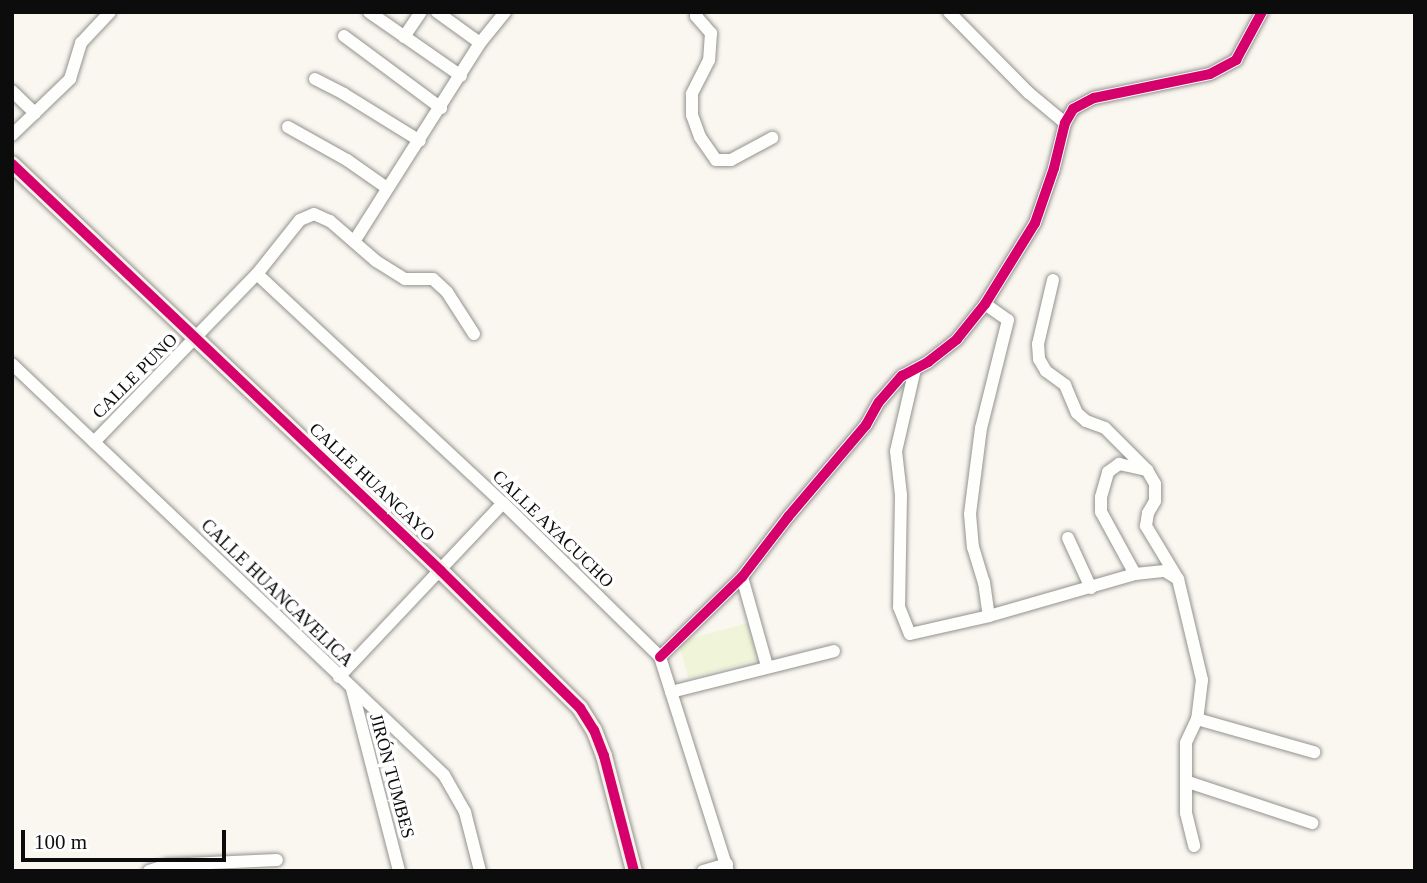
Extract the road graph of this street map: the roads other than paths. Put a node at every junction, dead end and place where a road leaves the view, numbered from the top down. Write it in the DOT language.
graph roads {
  1 [pos="110,12"];
  2 [pos="369,12"];
  3 [pos="421,12"];
  4 [pos="437,12"];
  5 [pos="697,12"];
  6 [pos="949,12"];
  7 [pos="1262,12"];
  8 [pos="504,13"];
  9 [pos="344,36"];
  10 [pos="404,37"];
  11 [pos="480,43"];
  12 [pos="461,76"];
  13 [pos="315,79"];
  14 [pos="12,91"];
  15 [pos="441,108"];
  16 [pos="35,113"];
  17 [pos="1065,123"];
  18 [pos="288,127"];
  19 [pos="12,135"];
  20 [pos="772,138"];
  21 [pos="420,141"];
  22 [pos="12,164"];
  23 [pos="387,188"];
  24 [pos="355,240"];
  25 [pos="257,274"];
  26 [pos="1053,280"];
  27 [pos="985,303"];
  28 [pos="474,334"];
  29 [pos="196,340"];
  30 [pos="12,364"];
  31 [pos="915,369"];
  32 [pos="94,442"];
  33 [pos="1147,470"];
  34 [pos="503,503"];
  35 [pos="1068,538"];
  36 [pos="441,571"];
  37 [pos="1135,574"];
  38 [pos="742,577"];
  39 [pos="1178,579"];
  40 [pos="1091,588"];
  41 [pos="989,616"];
  42 [pos="834,651"];
  43 [pos="660,657"];
  44 [pos="767,666"];
  45 [pos="339,677"];
  46 [pos="351,689"];
  47 [pos="671,692"];
  48 [pos="1197,719"];
  49 [pos="1314,752"];
  50 [pos="1188,782"];
  51 [pos="1312,823"];
  52 [pos="1194,846"];
  53 [pos="277,860"];
  54 [pos="205,867"];
  55 [pos="728,868"];
  56 [pos="149,871"];
  57 [pos="399,871"];
  58 [pos="480,871"];
  59 [pos="634,871"];
  60 [pos="703,871"];
  1 -- 16 [label="street"];
  2 -- 10 [label="street"];
  3 -- 10 [label="street"];
  4 -- 11 [label="street"];
  5 -- 20 [label="street"];
  6 -- 17 [label="street"];
  7 -- 17 [label="street"];
  8 -- 11 [label="street"];
  9 -- 15 [label="street"];
  10 -- 12 [label="street"];
  11 -- 12 [label="street"];
  12 -- 15 [label="street"];
  13 -- 21 [label="street"];
  14 -- 16 [label="street"];
  15 -- 21 [label="street"];
  16 -- 19 [label="street"];
  17 -- 27 [label="street"];
  18 -- 23 [label="street"];
  21 -- 23 [label="street"];
  22 -- 29 [label="street, CALLE HUANCAYO"];
  23 -- 24 [label="street"];
  24 -- 25 [label="street, CALLE PUNO"];
  24 -- 28 [label="street"];
  25 -- 29 [label="street, CALLE PUNO"];
  25 -- 34 [label="street, CALLE AYACUCHO"];
  26 -- 33 [label="street"];
  27 -- 31 [label="street"];
  27 -- 41 [label="street"];
  29 -- 32 [label="street, CALLE PUNO"];
  29 -- 36 [label="street, CALLE HUANCAYO"];
  30 -- 32 [label="street, CALLE HUANCAVELICA"];
  31 -- 38 [label="street"];
  31 -- 41 [label="street"];
  32 -- 45 [label="street, CALLE HUANCAVELICA"];
  33 -- 37 [label="street"];
  33 -- 39 [label="street"];
  34 -- 36 [label="street"];
  34 -- 43 [label="street, CALLE AYACUCHO"];
  35 -- 40 [label="street"];
  36 -- 45 [label="street"];
  36 -- 59 [label="street, CALLE HUANCAYO"];
  37 -- 39 [label="street"];
  37 -- 40 [label="street"];
  38 -- 43 [label="street"];
  38 -- 44 [label="street"];
  39 -- 48 [label="street"];
  40 -- 41 [label="street"];
  42 -- 44 [label="street"];
  43 -- 47 [label="street, CALLE AYACUCHO"];
  44 -- 47 [label="street"];
  45 -- 46 [label="street, CALLE HUANCAVELICA"];
  46 -- 57 [label="street, JIRÓN TUMBES"];
  46 -- 58 [label="street, CALLE HUANCAVELICA"];
  47 -- 55 [label="street, CALLE AYACUCHO"];
  48 -- 49 [label="street"];
  48 -- 50 [label="street"];
  50 -- 51 [label="street"];
  50 -- 52 [label="street"];
  53 -- 54 [label="street"];
  54 -- 56 [label="street"];
  55 -- 60 [label="street"];
}
